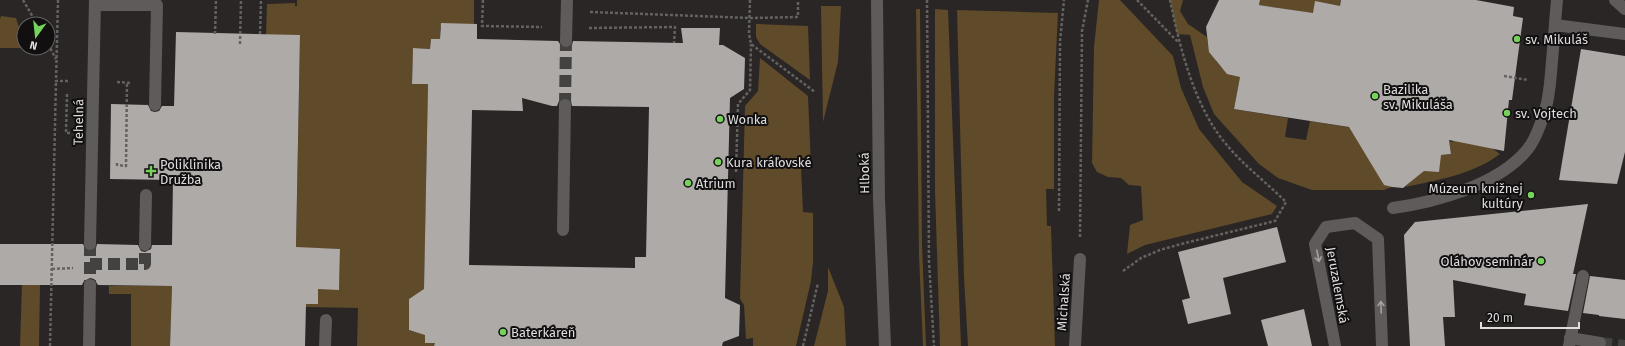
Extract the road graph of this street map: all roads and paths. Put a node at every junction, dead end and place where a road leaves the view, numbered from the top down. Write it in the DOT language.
graph roads {
  1 [pos="23,0"];
  2 [pos="216,0"];
  3 [pos="241,0"];
  4 [pos="261,0"];
  5 [pos="483,0"];
  6 [pos="750,0"];
  7 [pos="798,0"];
  8 [pos="877,0"];
  9 [pos="927,0"];
  10 [pos="1064,0"];
  11 [pos="1088,0"];
  12 [pos="1137,0"];
  13 [pos="1170,0"];
  14 [pos="1557,0"];
  15 [pos="1615,0"];
  16 [pos="95,2"];
  17 [pos="564,8"];
  18 [pos="1625,9"];
  19 [pos="32,16"];
  20 [pos="750,18"];
  21 [pos="1555,25"];
  22 [pos="588,28"];
  23 [pos="215,34"];
  24 [pos="260,34"];
  25 [pos="1625,34"];
  26 [pos="566,41"];
  27 [pos="674,43"];
  28 [pos="240,44"];
  29 [pos="751,44"];
  30 [pos="1179,44"];
  31 [pos="54,56"];
  32 [pos="56,59"];
  33 [pos="56,81"];
  34 [pos="127,83"];
  35 [pos="815,92"];
  36 [pos="155,105"];
  37 [pos="565,105"];
  38 [pos="117,158"];
  39 [pos="736,172"];
  40 [pos="146,195"];
  41 [pos="1393,208"];
  42 [pos="1058,211"];
  43 [pos="563,230"];
  44 [pos="90,244"];
  45 [pos="146,245"];
  46 [pos="1080,259"];
  47 [pos="73,268"];
  48 [pos="52,269"];
  49 [pos="1123,271"];
  50 [pos="1582,276"];
  51 [pos="818,282"];
  52 [pos="90,285"];
  53 [pos="326,320"];
  54 [pos="1569,342"];
  55 [pos="1600,343"];
  56 [pos="50,346"];
  57 [pos="89,346"];
  58 [pos="325,346"];
  59 [pos="803,346"];
  60 [pos="885,346"];
  61 [pos="934,346"];
  62 [pos="1075,346"];
  63 [pos="1335,346"];
  64 [pos="1382,346"];
  1 -- 19 [label="path"];
  2 -- 23 [label="path"];
  3 -- 28 [label="path"];
  4 -- 24 [label="path"];
  5 -- 17 [label="path"];
  6 -- 20 [label="path"];
  7 -- 20 [label="path"];
  8 -- 60 [label="street, Hlboká"];
  9 -- 61 [label="path"];
  10 -- 42 [label="path"];
  11 -- 46 [label="path"];
  12 -- 30 [label="path"];
  13 -- 30 [label="path"];
  14 -- 21 [label="street"];
  15 -- 18 [label="street"];
  16 -- 36 [label="street"];
  16 -- 44 [label="street, Tehelná"];
  17 -- 20 [label="path"];
  17 -- 26 [label="street"];
  20 -- 29 [label="path"];
  21 -- 25 [label="street"];
  21 -- 41 [label="street"];
  22 -- 27 [label="path"];
  29 -- 35 [label="path"];
  29 -- 39 [label="path"];
  30 -- 49 [label="path"];
  31 -- 32 [label="path"];
  33 -- 48 [label="path"];
  34 -- 38 [label="path"];
  37 -- 43 [label="street"];
  40 -- 45 [label="street"];
  46 -- 62 [label="street, Michalská"];
  47 -- 48 [label="path"];
  48 -- 56 [label="path"];
  50 -- 54 [label="street"];
  51 -- 59 [label="path"];
  52 -- 57 [label="street"];
  53 -- 58 [label="street"];
  54 -- 55 [label="street"];
  64 -- 63 [label="street, Jeruzalemská, one-way"];
}
